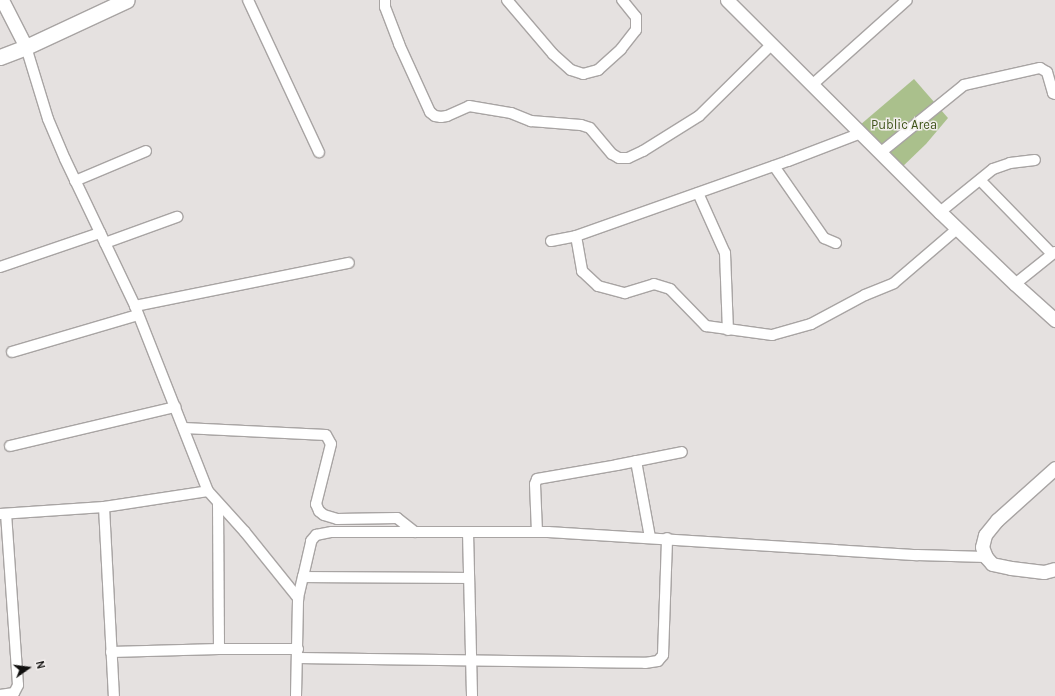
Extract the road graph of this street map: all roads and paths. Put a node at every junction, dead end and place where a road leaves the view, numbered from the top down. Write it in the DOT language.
graph roads {
  1 [pos="2,0"];
  2 [pos="127,0"];
  3 [pos="248,0"];
  4 [pos="385,0"];
  5 [pos="507,0"];
  6 [pos="622,0"];
  7 [pos="727,0"];
  8 [pos="907,0"];
  9 [pos="771,45"];
  10 [pos="26,47"];
  11 [pos="0,57"];
  12 [pos="812,85"];
  13 [pos="1055,94"];
  14 [pos="861,133"];
  15 [pos="146,151"];
  16 [pos="319,152"];
  17 [pos="880,152"];
  18 [pos="1035,160"];
  19 [pos="774,166"];
  20 [pos="980,180"];
  21 [pos="75,181"];
  22 [pos="698,193"];
  23 [pos="940,212"];
  24 [pos="177,217"];
  25 [pos="957,229"];
  26 [pos="100,233"];
  27 [pos="576,236"];
  28 [pos="550,241"];
  29 [pos="105,243"];
  30 [pos="836,243"];
  31 [pos="1054,253"];
  32 [pos="349,263"];
  33 [pos="0,267"];
  34 [pos="1015,284"];
  35 [pos="137,311"];
  36 [pos="1055,320"];
  37 [pos="728,330"];
  38 [pos="12,352"];
  39 [pos="175,407"];
  40 [pos="184,428"];
  41 [pos="10,446"];
  42 [pos="682,452"];
  43 [pos="636,461"];
  44 [pos="1055,468"];
  45 [pos="208,491"];
  46 [pos="218,503"];
  47 [pos="104,507"];
  48 [pos="3,514"];
  49 [pos="415,532"];
  50 [pos="468,532"];
  51 [pos="536,532"];
  52 [pos="650,537"];
  53 [pos="667,538"];
  54 [pos="986,557"];
  55 [pos="1055,562"];
  56 [pos="1050,570"];
  57 [pos="303,577"];
  58 [pos="469,578"];
  59 [pos="298,598"];
  60 [pos="219,648"];
  61 [pos="111,652"];
  62 [pos="298,653"];
  63 [pos="471,662"];
  64 [pos="0,695"];
  65 [pos="114,696"];
  66 [pos="296,696"];
  67 [pos="472,696"];
  1 -- 10 [label="street"];
  2 -- 10 [label="main road"];
  3 -- 16 [label="street"];
  4 -- 9 [label="street"];
  5 -- 6 [label="street"];
  7 -- 9 [label="street"];
  8 -- 12 [label="street"];
  9 -- 12 [label="street"];
  10 -- 11 [label="main road"];
  10 -- 21 [label="street"];
  12 -- 14 [label="street"];
  13 -- 17 [label="street"];
  14 -- 17 [label="street"];
  14 -- 19 [label="street"];
  15 -- 21 [label="street"];
  17 -- 23 [label="street"];
  18 -- 20 [label="street"];
  19 -- 22 [label="street"];
  19 -- 30 [label="street"];
  20 -- 23 [label="street"];
  20 -- 31 [label="street"];
  21 -- 26 [label="street"];
  22 -- 27 [label="street"];
  22 -- 37 [label="street"];
  23 -- 25 [label="street"];
  24 -- 29 [label="street"];
  25 -- 34 [label="street"];
  25 -- 37 [label="street"];
  26 -- 29 [label="street"];
  26 -- 33 [label="street"];
  27 -- 28 [label="street"];
  27 -- 37 [label="street"];
  29 -- 35 [label="street"];
  31 -- 34 [label="street"];
  32 -- 35 [label="street"];
  34 -- 36 [label="street"];
  35 -- 38 [label="street"];
  35 -- 39 [label="street"];
  39 -- 40 [label="street"];
  39 -- 41 [label="street"];
  40 -- 45 [label="street"];
  40 -- 49 [label="street"];
  42 -- 43 [label="street"];
  43 -- 51 [label="street"];
  43 -- 52 [label="street"];
  44 -- 54 [label="street"];
  45 -- 46 [label="street"];
  45 -- 47 [label="street"];
  46 -- 59 [label="street"];
  46 -- 60 [label="street"];
  47 -- 48 [label="street"];
  47 -- 61 [label="street"];
  48 -- 64 [label="street"];
  49 -- 50 [label="street"];
  49 -- 57 [label="street"];
  50 -- 51 [label="street"];
  50 -- 58 [label="street"];
  51 -- 52 [label="street"];
  52 -- 53 [label="street"];
  53 -- 54 [label="street"];
  53 -- 63 [label="street"];
  54 -- 56 [label="street"];
  55 -- 56 [label="street"];
  57 -- 58 [label="street"];
  57 -- 59 [label="street"];
  58 -- 63 [label="street"];
  59 -- 62 [label="street"];
  60 -- 61 [label="street"];
  60 -- 62 [label="street"];
  61 -- 65 [label="street"];
  62 -- 63 [label="street"];
  62 -- 66 [label="street"];
  63 -- 67 [label="street"];
}
